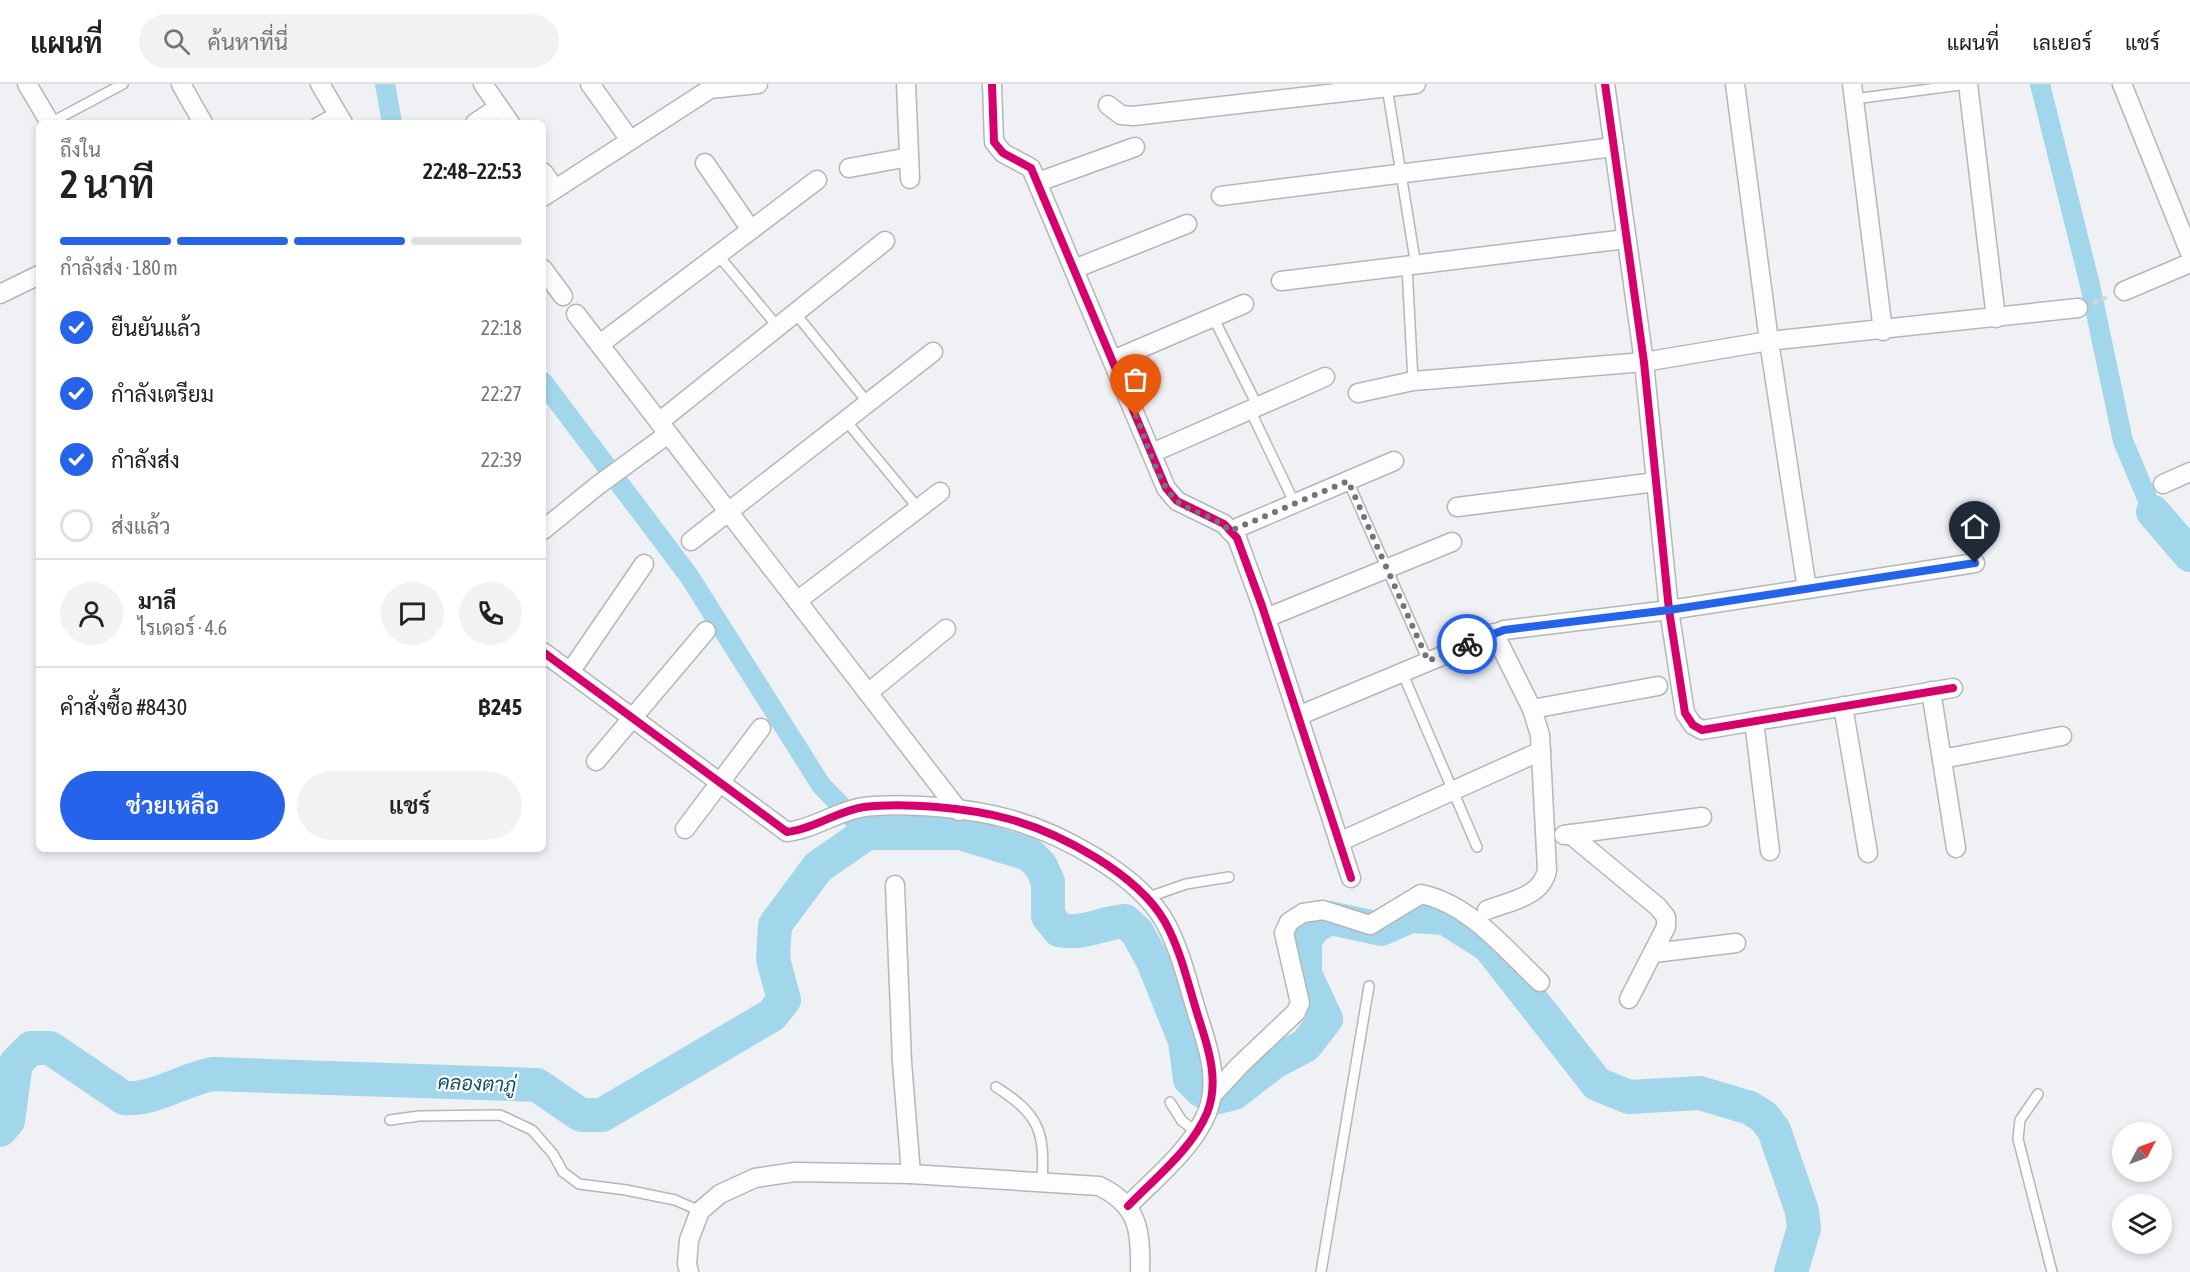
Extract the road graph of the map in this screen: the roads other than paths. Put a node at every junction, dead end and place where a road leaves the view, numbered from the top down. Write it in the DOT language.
graph roads {
  1 [pos="27,84"];
  2 [pos="123,84"];
  3 [pos="181,84"];
  4 [pos="320,84"];
  5 [pos="483,84"];
  6 [pos="590,84"];
  7 [pos="758,84"];
  8 [pos="906,84"];
  9 [pos="992,84"];
  10 [pos="1416,84"];
  11 [pos="1605,84"];
  12 [pos="1735,84"];
  13 [pos="1968,84"];
  14 [pos="2122,84"];
  15 [pos="708,87"];
  16 [pos="1380,87"];
  17 [pos="1853,91"];
  18 [pos="1108,105"];
  19 [pos="499,107"];
  20 [pos="339,118"];
  21 [pos="48,120"];
  22 [pos="56,120"];
  23 [pos="201,120"];
  24 [pos="480,120"];
  25 [pos="508,120"];
  26 [pos="630,140"];
  27 [pos="1135,147"];
  28 [pos="1614,147"];
  29 [pos="909,156"];
  30 [pos="705,164"];
  31 [pos="849,168"];
  32 [pos="1401,175"];
  33 [pos="910,179"];
  34 [pos="817,180"];
  35 [pos="1038,182"];
  36 [pos="549,193"];
  37 [pos="1221,196"];
  38 [pos="1187,224"];
  39 [pos="751,230"];
  40 [pos="1626,238"];
  41 [pos="885,241"];
  42 [pos="2190,253"];
  43 [pos="718,255"];
  44 [pos="2190,263"];
  45 [pos="1412,266"];
  46 [pos="1074,269"];
  47 [pos="546,273"];
  48 [pos="36,276"];
  49 [pos="1281,281"];
  50 [pos="2124,291"];
  51 [pos="0,294"];
  52 [pos="563,296"];
  53 [pos="1244,304"];
  54 [pos="2078,308"];
  55 [pos="576,314"];
  56 [pos="795,314"];
  57 [pos="1214,317"];
  58 [pos="1996,318"];
  59 [pos="778,327"];
  60 [pos="1883,331"];
  61 [pos="1769,341"];
  62 [pos="600,344"];
  63 [pos="933,352"];
  64 [pos="1113,360"];
  65 [pos="1644,362"];
  66 [pos="1325,377"];
  67 [pos="1413,381"];
  68 [pos="1359,393"];
  69 [pos="868,403"];
  70 [pos="1254,409"];
  71 [pos="846,421"];
  72 [pos="663,428"];
  73 [pos="1152,453"];
  74 [pos="1394,461"];
  75 [pos="2190,472"];
  76 [pos="1348,481"];
  77 [pos="1656,482"];
  78 [pos="2163,484"];
  79 [pos="940,492"];
  80 [pos="1295,504"];
  81 [pos="1457,507"];
  82 [pos="919,509"];
  83 [pos="729,513"];
  84 [pos="546,528"];
  85 [pos="1230,531"];
  86 [pos="691,541"];
  87 [pos="1452,542"];
  88 [pos="1975,563"];
  89 [pos="644,564"];
  90 [pos="1388,569"];
  91 [pos="1807,589"];
  92 [pos="797,601"];
  93 [pos="1669,610"];
  94 [pos="1266,618"];
  95 [pos="946,629"];
  96 [pos="706,630"];
  97 [pos="1494,633"];
  98 [pos="546,654"];
  99 [pos="1428,661"];
  100 [pos="570,672"];
  101 [pos="1402,672"];
  102 [pos="1658,686"];
  103 [pos="1953,688"];
  104 [pos="1930,691"];
  105 [pos="868,693"];
  106 [pos="1843,706"];
  107 [pos="1532,709"];
  108 [pos="1298,716"];
  109 [pos="633,719"];
  110 [pos="1754,721"];
  111 [pos="761,728"];
  112 [pos="2062,736"];
  113 [pos="1541,751"];
  114 [pos="1942,759"];
  115 [pos="596,761"];
  116 [pos="719,782"];
  117 [pos="1452,791"];
  118 [pos="959,811"];
  119 [pos="1702,817"];
  120 [pos="685,829"];
  121 [pos="1570,834"];
  122 [pos="1547,837"];
  123 [pos="1339,842"];
  124 [pos="1477,847"];
  125 [pos="1956,848"];
  126 [pos="1770,851"];
  127 [pos="1868,853"];
  128 [pos="1229,877"];
  129 [pos="1351,878"];
  130 [pos="895,885"];
  131 [pos="1146,898"];
  132 [pos="1487,910"];
  133 [pos="1736,943"];
  134 [pos="1654,952"];
  135 [pos="1540,982"];
  136 [pos="1369,986"];
  137 [pos="1629,999"];
  138 [pos="996,1087"];
  139 [pos="1213,1094"];
  140 [pos="2038,1094"];
  141 [pos="1170,1102"];
  142 [pos="390,1120"];
  143 [pos="1197,1132"];
  144 [pos="911,1174"];
  145 [pos="1042,1182"];
  146 [pos="1128,1206"];
  147 [pos="700,1211"];
  148 [pos="690,1272"];
  149 [pos="1140,1272"];
  150 [pos="1321,1272"];
  151 [pos="2052,1272"];
  1 -- 21 [label="street"];
  2 -- 22 [label="lane"];
  3 -- 23 [label="street"];
  4 -- 20 [label="street"];
  5 -- 19 [label="street"];
  6 -- 26 [label="street"];
  7 -- 15 [label="street"];
  8 -- 29 [label="street"];
  9 -- 35 [label="street"];
  10 -- 16 [label="street"];
  11 -- 28 [label="street"];
  12 -- 61 [label="street"];
  13 -- 17 [label="lane"];
  13 -- 58 [label="street"];
  14 -- 42 [label="street"];
  15 -- 26 [label="street"];
  16 -- 18 [label="street"];
  16 -- 32 [label="lane"];
  17 -- 60 [label="street"];
  19 -- 24 [label="street"];
  19 -- 25 [label="street"];
  26 -- 36 [label="street"];
  27 -- 35 [label="street"];
  28 -- 32 [label="street"];
  28 -- 40 [label="street"];
  29 -- 31 [label="street"];
  29 -- 33 [label="street"];
  30 -- 39 [label="street"];
  32 -- 37 [label="street"];
  32 -- 45 [label="lane"];
  34 -- 39 [label="street"];
  35 -- 46 [label="street"];
  38 -- 46 [label="street"];
  39 -- 43 [label="street"];
  40 -- 45 [label="street"];
  40 -- 65 [label="street"];
  41 -- 56 [label="street"];
  43 -- 59 [label="lane"];
  43 -- 62 [label="street"];
  44 -- 50 [label="street"];
  45 -- 49 [label="street"];
  45 -- 67 [label="lane"];
  46 -- 64 [label="street"];
  47 -- 52 [label="street"];
  48 -- 51 [label="street"];
  53 -- 57 [label="street"];
  54 -- 58 [label="street"];
  55 -- 62 [label="street"];
  56 -- 59 [label="street"];
  56 -- 69 [label="lane"];
  57 -- 64 [label="street"];
  57 -- 70 [label="lane"];
  58 -- 60 [label="street"];
  59 -- 72 [label="street"];
  60 -- 61 [label="street"];
  61 -- 65 [label="street"];
  61 -- 91 [label="street"];
  62 -- 72 [label="street"];
  63 -- 69 [label="street"];
  64 -- 73 [label="street"];
  65 -- 67 [label="street"];
  65 -- 77 [label="street"];
  66 -- 70 [label="street"];
  67 -- 68 [label="street"];
  69 -- 71 [label="street"];
  70 -- 73 [label="street"];
  70 -- 80 [label="lane"];
  71 -- 82 [label="lane"];
  71 -- 83 [label="street"];
  72 -- 83 [label="street"];
  72 -- 84 [label="street"];
  73 -- 85 [label="street"];
  74 -- 76 [label="street"];
  75 -- 78 [label="street"];
  76 -- 80 [label="street"];
  76 -- 90 [label="lane"];
  77 -- 81 [label="street"];
  77 -- 93 [label="street"];
  79 -- 82 [label="street"];
  80 -- 85 [label="street"];
  82 -- 92 [label="street"];
  83 -- 86 [label="street"];
  83 -- 92 [label="street"];
  85 -- 94 [label="street"];
  87 -- 90 [label="street"];
  88 -- 91 [label="street"];
  89 -- 100 [label="street"];
  90 -- 94 [label="street"];
  90 -- 99 [label="lane"];
  91 -- 93 [label="street"];
  92 -- 105 [label="street"];
  93 -- 97 [label="street"];
  93 -- 110 [label="street"];
  94 -- 108 [label="street"];
  95 -- 105 [label="street"];
  96 -- 109 [label="street"];
  97 -- 99 [label="street"];
  97 -- 107 [label="street"];
  98 -- 100 [label="street"];
  99 -- 101 [label="street"];
  100 -- 109 [label="street"];
  101 -- 108 [label="street"];
  101 -- 117 [label="lane"];
  102 -- 107 [label="street"];
  103 -- 104 [label="street"];
  104 -- 106 [label="street"];
  104 -- 114 [label="street"];
  105 -- 118 [label="street"];
  106 -- 110 [label="street"];
  106 -- 127 [label="street"];
  107 -- 113 [label="street"];
  108 -- 123 [label="street"];
  109 -- 115 [label="street"];
  109 -- 116 [label="street"];
  110 -- 126 [label="street"];
  111 -- 116 [label="street"];
  112 -- 114 [label="street"];
  113 -- 117 [label="street"];
  113 -- 122 [label="street"];
  114 -- 125 [label="street"];
  116 -- 118 [label="street"];
  116 -- 120 [label="street"];
  117 -- 123 [label="street"];
  117 -- 124 [label="lane"];
  118 -- 131 [label="street"];
  119 -- 121 [label="street"];
  121 -- 122 [label="street"];
  121 -- 134 [label="street"];
  122 -- 132 [label="street"];
  123 -- 129 [label="street"];
  128 -- 131 [label="lane"];
  130 -- 144 [label="street"];
  131 -- 139 [label="street"];
  133 -- 134 [label="street"];
  134 -- 137 [label="street"];
  135 -- 139 [label="street"];
  136 -- 150 [label="lane"];
  138 -- 145 [label="lane"];
  139 -- 143 [label="street"];
  140 -- 151 [label="lane"];
  141 -- 143 [label="lane"];
  142 -- 147 [label="lane"];
  143 -- 146 [label="street"];
  144 -- 145 [label="street"];
  144 -- 147 [label="street"];
  145 -- 146 [label="street"];
  146 -- 149 [label="street"];
  147 -- 148 [label="street"];
}
